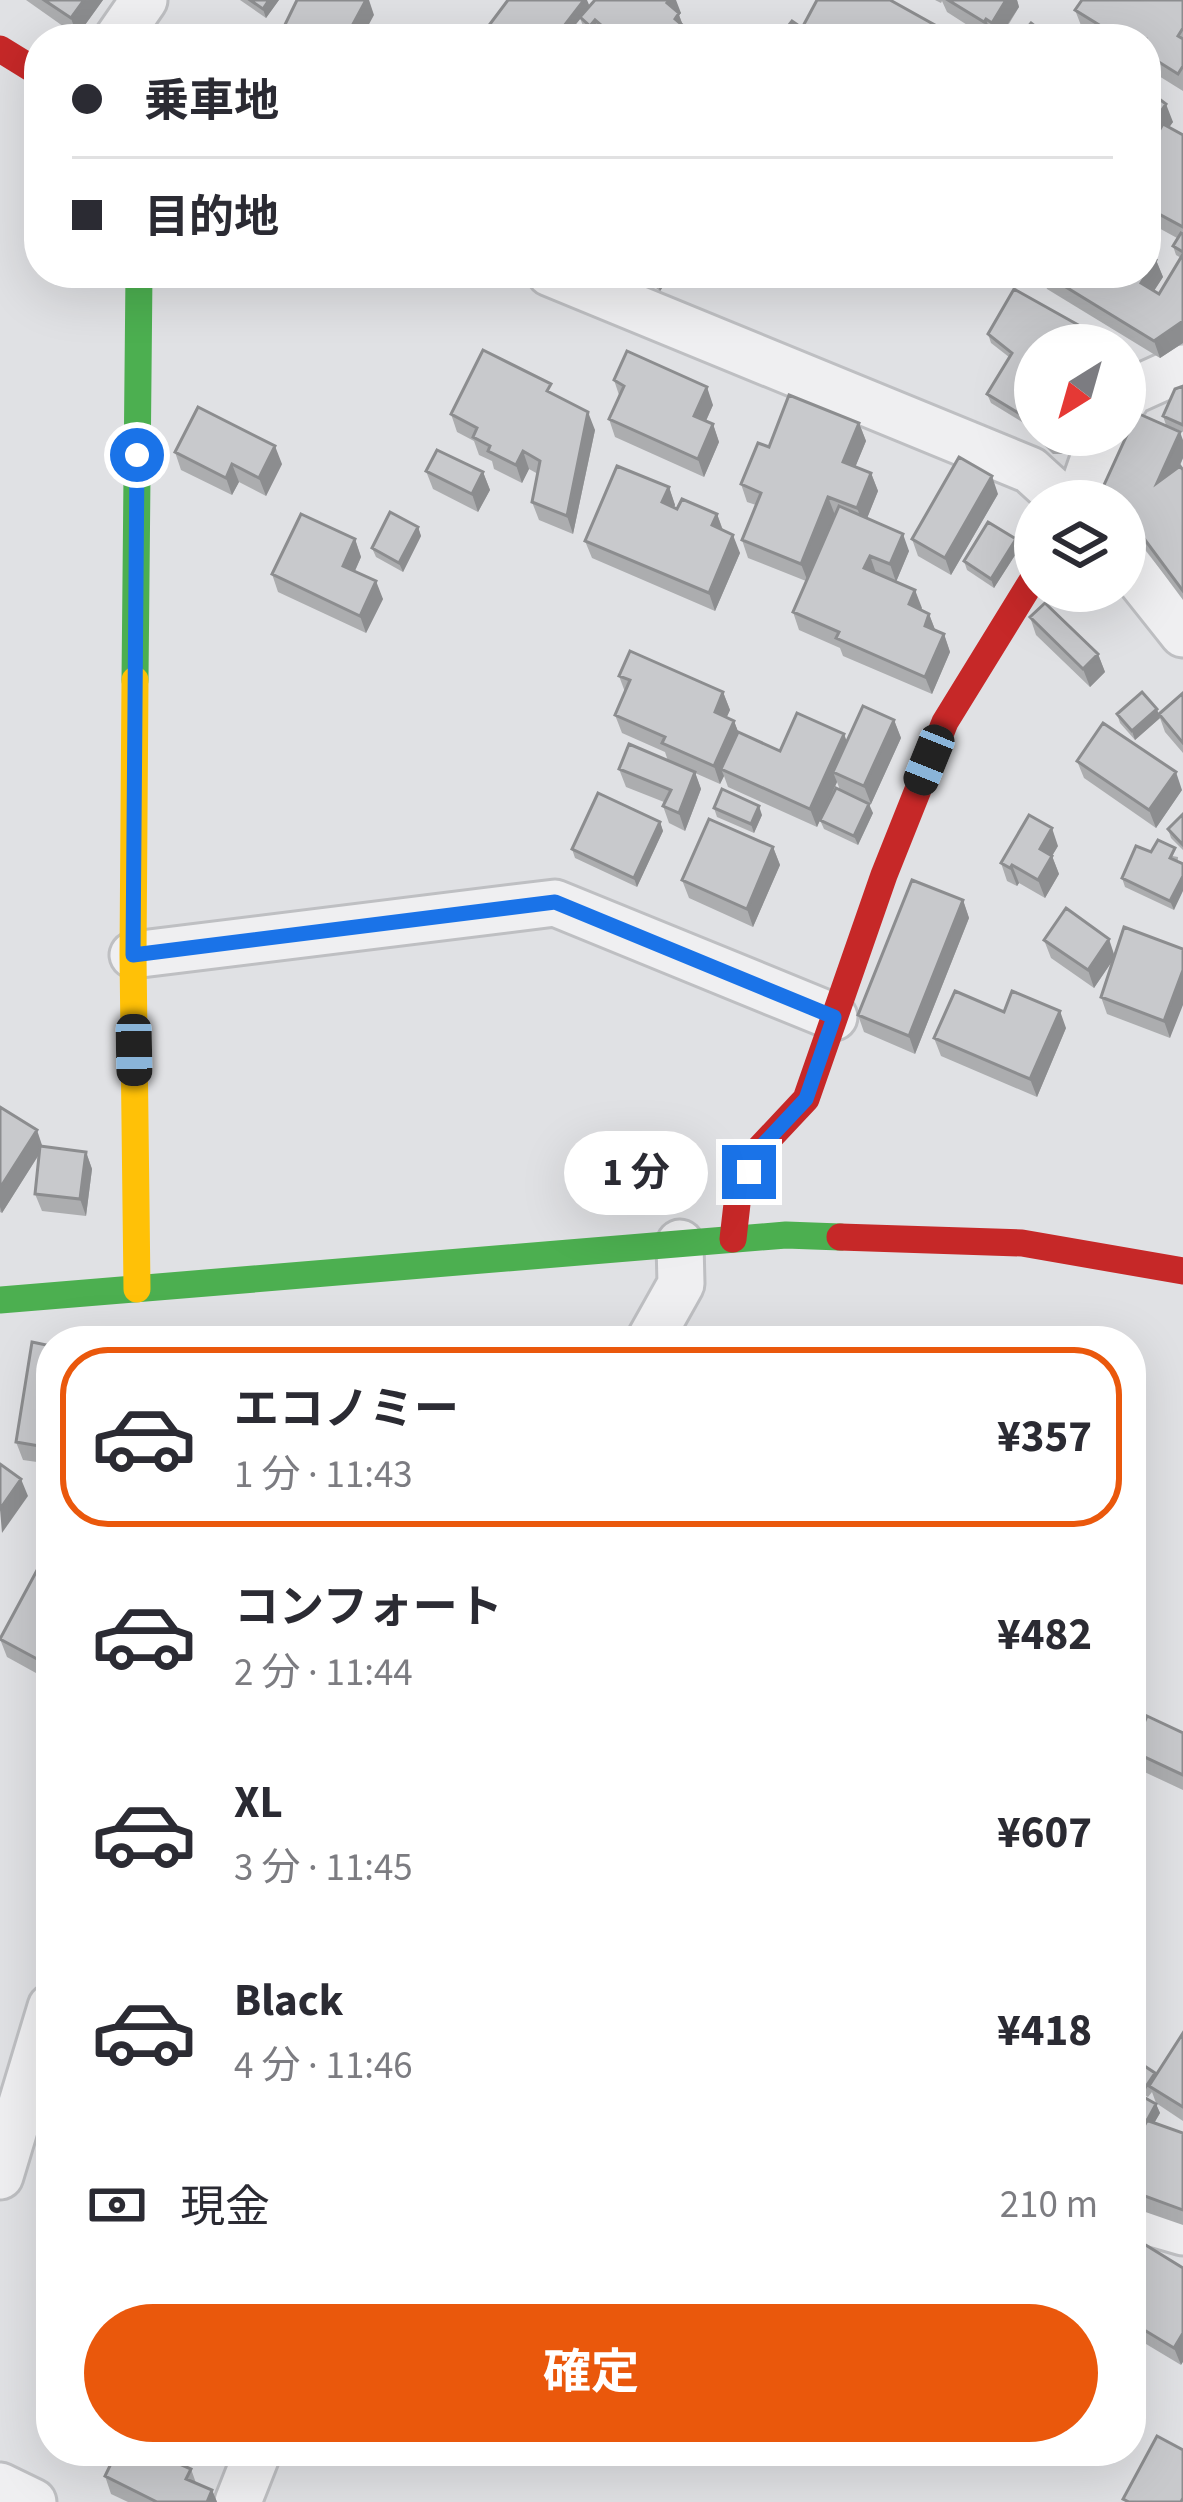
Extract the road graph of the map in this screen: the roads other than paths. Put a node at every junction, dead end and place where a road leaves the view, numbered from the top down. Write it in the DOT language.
graph roads {
  1 [pos="139,288"];
  2 [pos="587,288"];
  3 [pos="1183,368"];
  4 [pos="1146,385"];
  5 [pos="1041,480"];
  6 [pos="1146,587"];
  7 [pos="1014,610"];
  8 [pos="1183,634"];
  9 [pos="133,955"];
  10 [pos="834,1017"];
  11 [pos="734,1239"];
  12 [pos="680,1243"];
  13 [pos="1183,1270"];
  14 [pos="137,1289"];
  15 [pos="0,1300"];
  16 [pos="658,1326"];
  17 [pos="36,2057"];
  18 [pos="0,2176"];
  19 [pos="1146,2222"];
  20 [pos="1183,2233"];
  21 [pos="252,2466"];
  22 [pos="0,2486"];
  23 [pos="33,2502"];
  24 [pos="238,2502"];
  1 -- 9 [label="street"];
  2 -- 5 [label="street"];
  3 -- 4 [label="street"];
  6 -- 8 [label="street"];
  7 -- 10 [label="street"];
  9 -- 10 [label="street"];
  9 -- 14 [label="street"];
  10 -- 11 [label="street"];
  11 -- 12 [label="street"];
  11 -- 13 [label="street"];
  12 -- 14 [label="street"];
  12 -- 16 [label="street"];
  14 -- 15 [label="street"];
  17 -- 18 [label="street"];
  19 -- 20 [label="street"];
  21 -- 24 [label="street"];
  22 -- 23 [label="street"];
}
